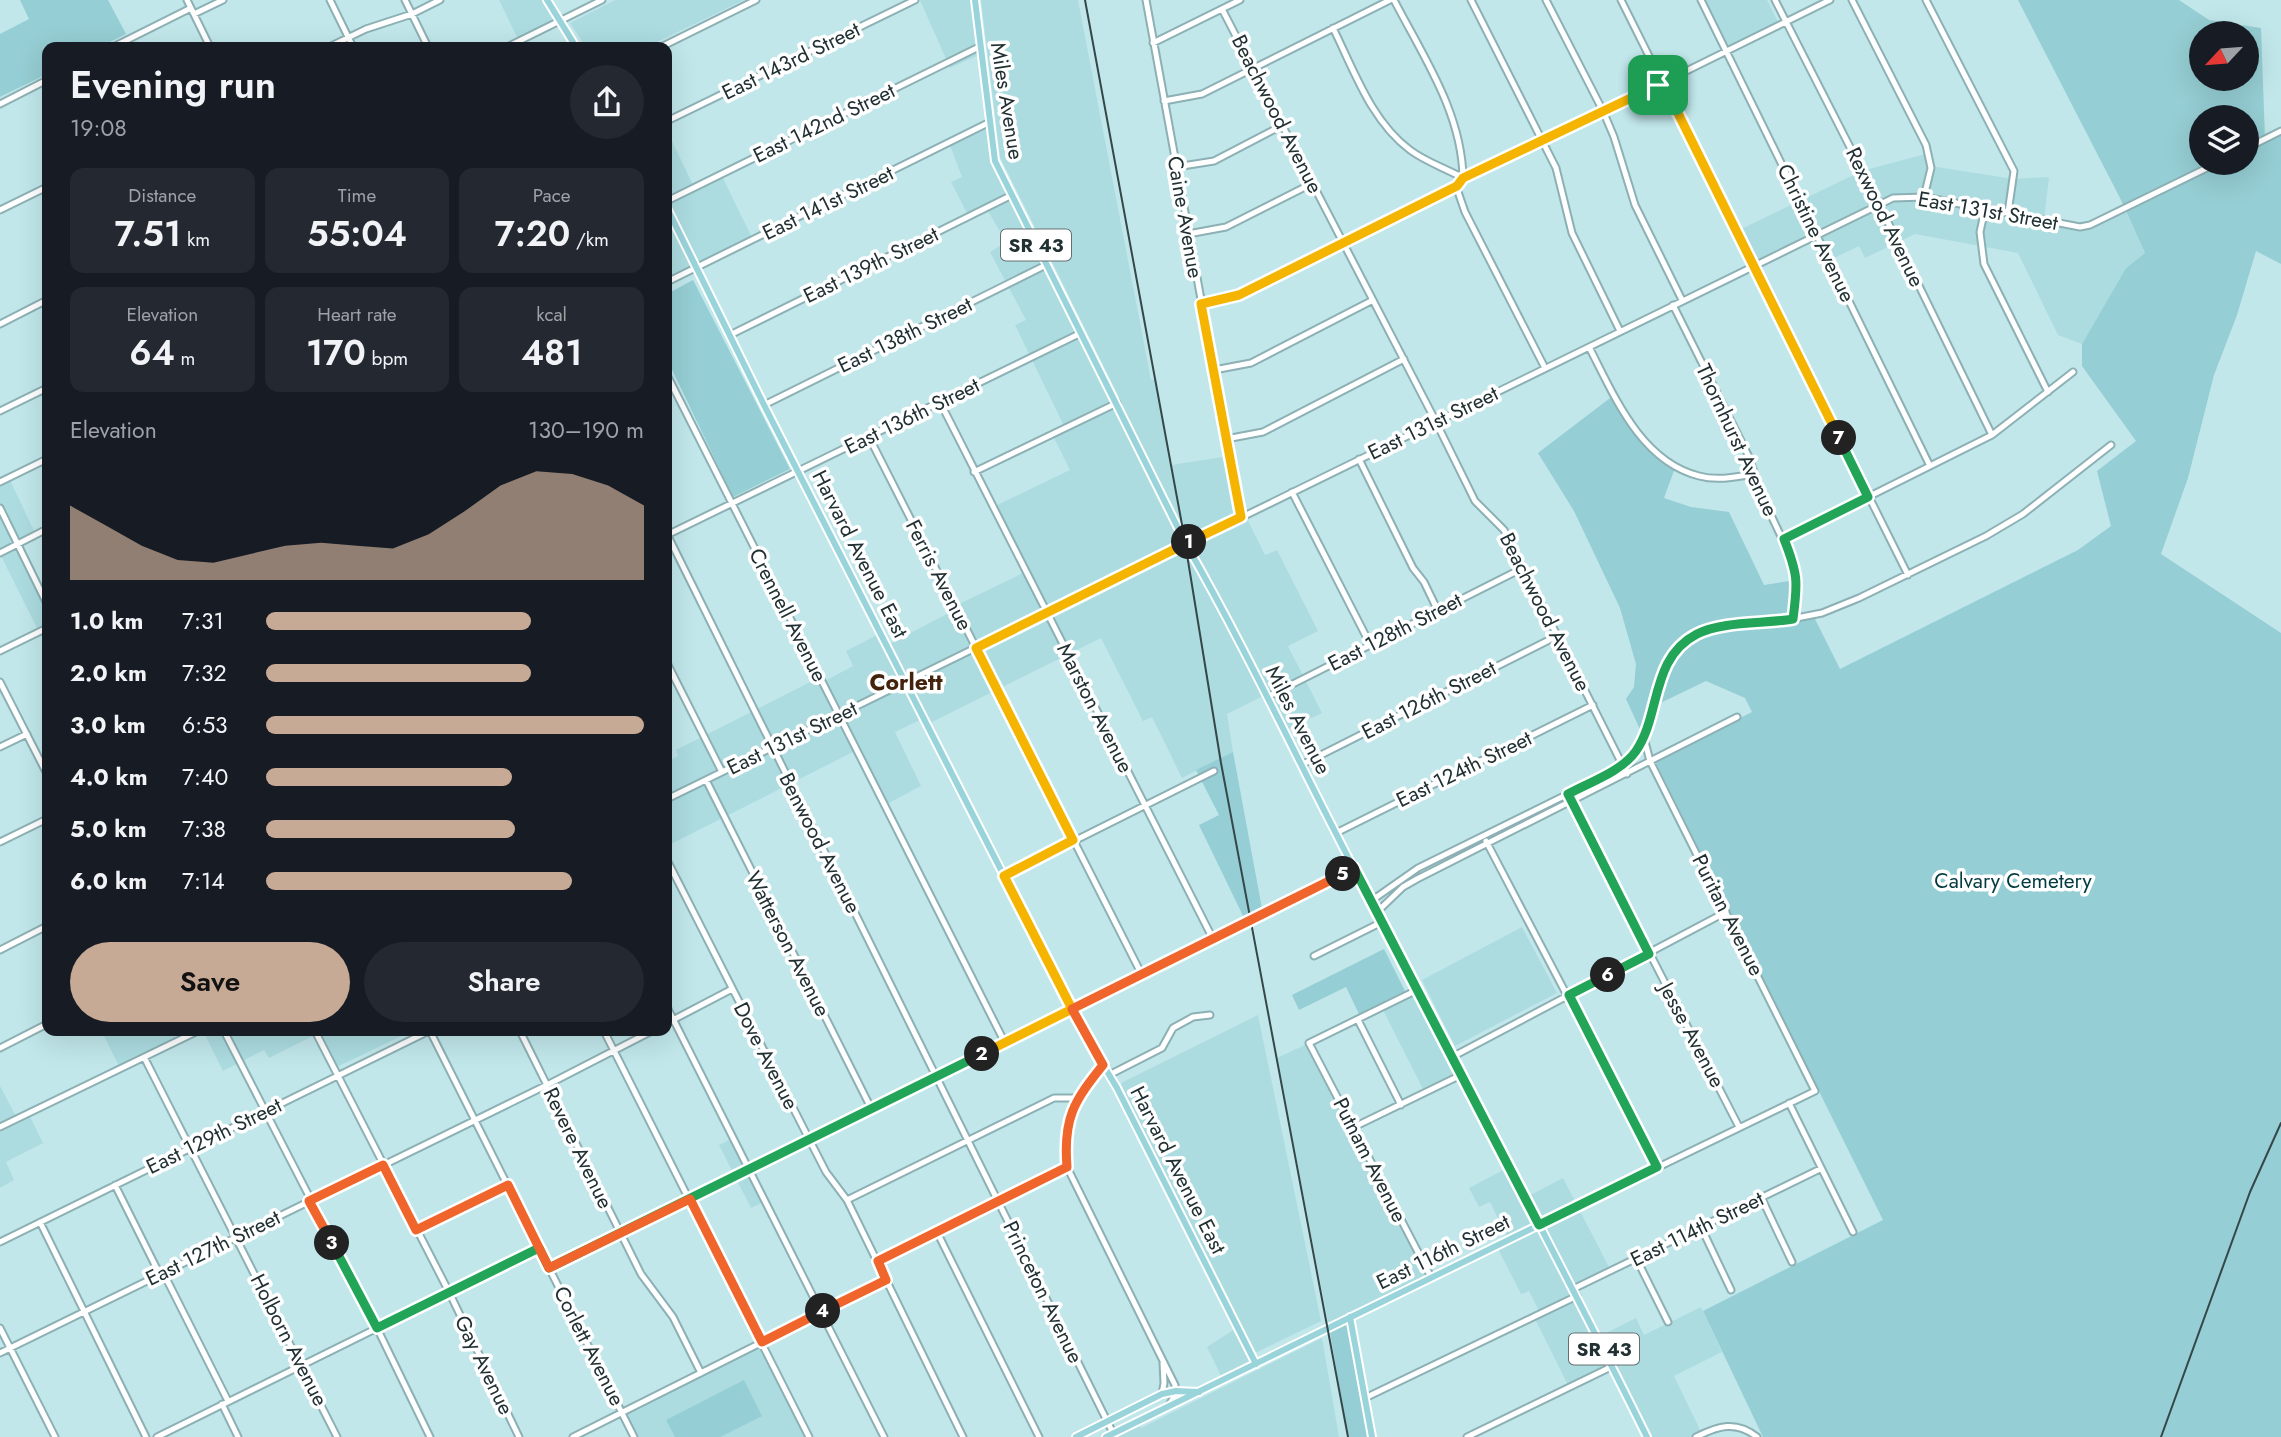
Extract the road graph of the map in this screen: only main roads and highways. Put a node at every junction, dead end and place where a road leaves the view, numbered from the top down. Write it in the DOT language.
graph roads {
  1 [pos="547,0"];
  2 [pos="975,0"];
  3 [pos="573,42"];
  4 [pos="672,218"];
  5 [pos="1539,1225"];
  6 [pos="1350,1317"];
  7 [pos="1256,1364"];
  8 [pos="1200,1391"];
  9 [pos="1646,1436"];
  10 [pos="1076,1437"];
  11 [pos="1106,1437"];
  12 [pos="1372,1437"];
  1 -- 3 [label="main road"];
  2 -- 5 [label="main road, Miles Avenue / SR 43"];
  4 -- 7 [label="main road, Harvard Avenue East"];
  5 -- 6 [label="main road, East 116th Street"];
  5 -- 9 [label="main road, Miles Avenue / SR 43"];
  6 -- 7 [label="main road, East 116th Street"];
  6 -- 12 [label="main road"];
  7 -- 8 [label="main road, East 116th Street"];
  8 -- 10 [label="main road, East 116th Street"];
  8 -- 11 [label="main road, East 116th Street"];
}
